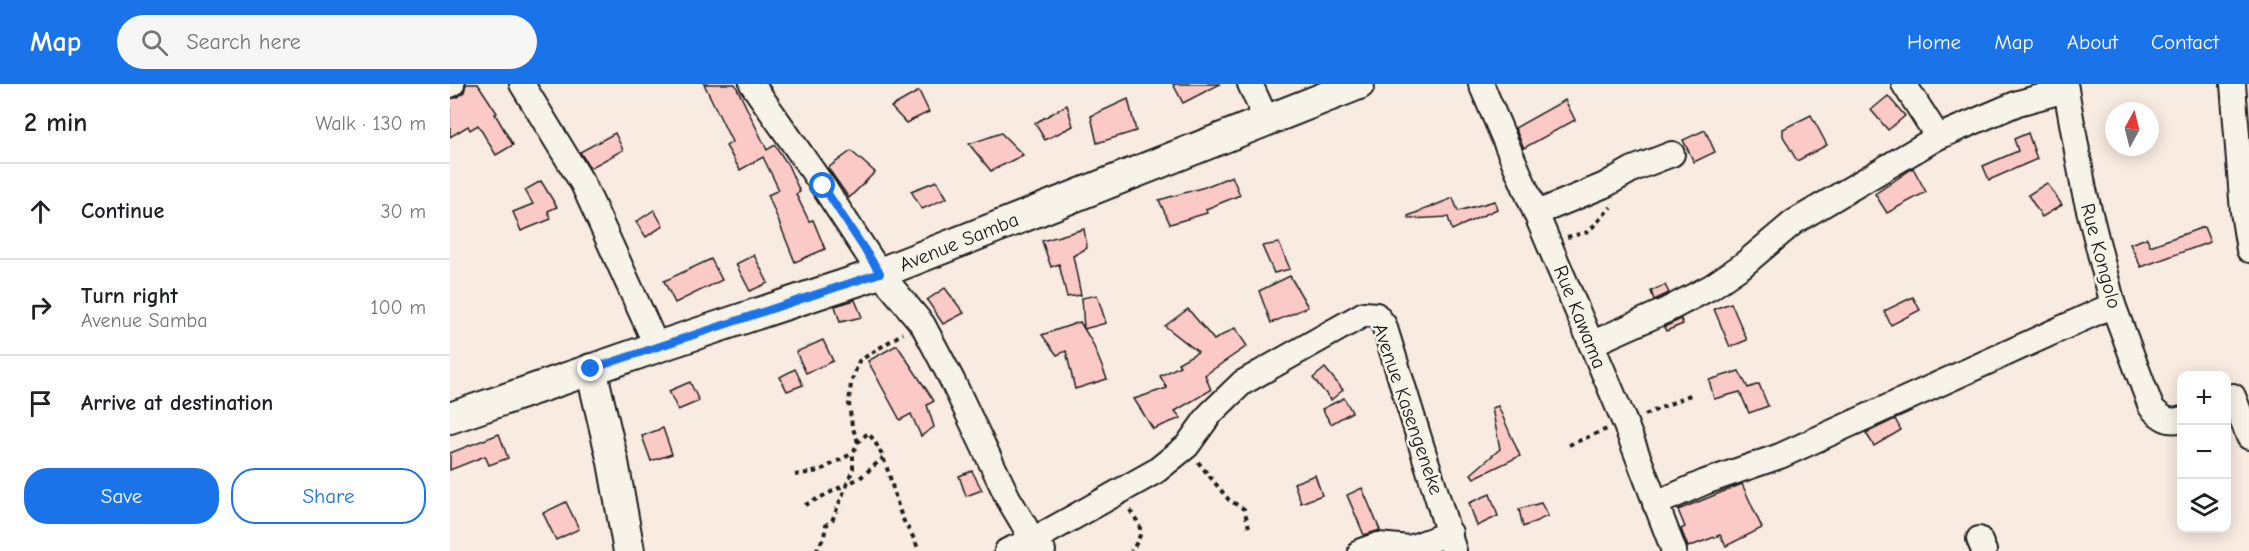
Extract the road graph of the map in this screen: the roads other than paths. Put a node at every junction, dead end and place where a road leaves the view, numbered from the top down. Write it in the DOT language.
graph roads {
  1 [pos="522,84"];
  2 [pos="752,84"];
  3 [pos="1250,84"];
  4 [pos="1359,84"];
  5 [pos="1482,84"];
  6 [pos="1904,84"];
  7 [pos="2233,84"];
  8 [pos="2065,87"];
  9 [pos="1267,121"];
  10 [pos="1938,137"];
  11 [pos="1672,154"];
  12 [pos="1537,213"];
  13 [pos="2249,250"];
  14 [pos="880,273"];
  15 [pos="2113,305"];
  16 [pos="1591,344"];
  17 [pos="657,347"];
  18 [pos="591,369"];
  19 [pos="2236,393"];
  20 [pos="450,418"];
  21 [pos="2172,419"];
  22 [pos="2249,437"];
  23 [pos="1655,504"];
  24 [pos="1452,542"];
  25 [pos="1038,545"];
  26 [pos="629,551"];
  27 [pos="1007,551"];
  28 [pos="1361,551"];
  29 [pos="1674,551"];
  1 -- 17 [label="street"];
  2 -- 14 [label="street"];
  3 -- 9 [label="street"];
  4 -- 9 [label="street, Avenue Samba"];
  5 -- 12 [label="street, Rue Kawama"];
  6 -- 10 [label="street"];
  7 -- 13 [label="street"];
  8 -- 10 [label="street"];
  8 -- 15 [label="street, Rue Kongolo"];
  9 -- 14 [label="street, Avenue Samba"];
  10 -- 16 [label="street"];
  11 -- 12 [label="street"];
  12 -- 16 [label="street, Rue Kawama"];
  14 -- 17 [label="street, Avenue Samba"];
  14 -- 25 [label="street"];
  15 -- 21 [label="street, Rue Kongolo"];
  15 -- 23 [label="street"];
  16 -- 23 [label="street, Rue Kawama"];
  17 -- 18 [label="street, Avenue Samba"];
  18 -- 20 [label="street, Avenue Samba"];
  18 -- 26 [label="street"];
  19 -- 22 [label="street"];
  23 -- 29 [label="street, Rue Kawama"];
  24 -- 25 [label="street, Avenue Kasengeneke"];
  24 -- 28 [label="street"];
  25 -- 27 [label="street, Avenue Kasengeneke"];
}
